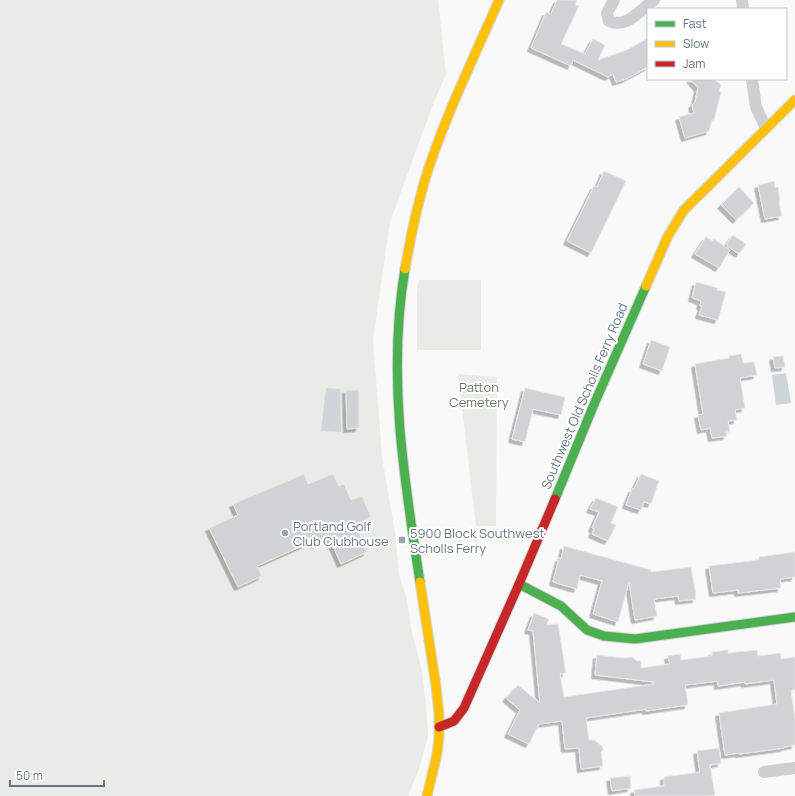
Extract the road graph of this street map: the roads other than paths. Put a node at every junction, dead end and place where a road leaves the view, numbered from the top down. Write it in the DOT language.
graph roads {
  1 [pos="499,0"];
  2 [pos="614,0"];
  3 [pos="654,0"];
  4 [pos="752,80"];
  5 [pos="795,100"];
  6 [pos="766,128"];
  7 [pos="519,584"];
  8 [pos="795,617"];
  9 [pos="439,727"];
  10 [pos="795,768"];
  11 [pos="764,772"];
  12 [pos="427,796"];
  1 -- 9 [label="street"];
  2 -- 3 [label="street"];
  4 -- 6 [label="street"];
  5 -- 6 [label="street, Southwest Old Scholls Ferry Road"];
  6 -- 7 [label="street, Southwest Old Scholls Ferry Road"];
  7 -- 8 [label="street"];
  7 -- 9 [label="street, Southwest Old Scholls Ferry Road"];
  9 -- 12 [label="street"];
  10 -- 11 [label="street"];
}
